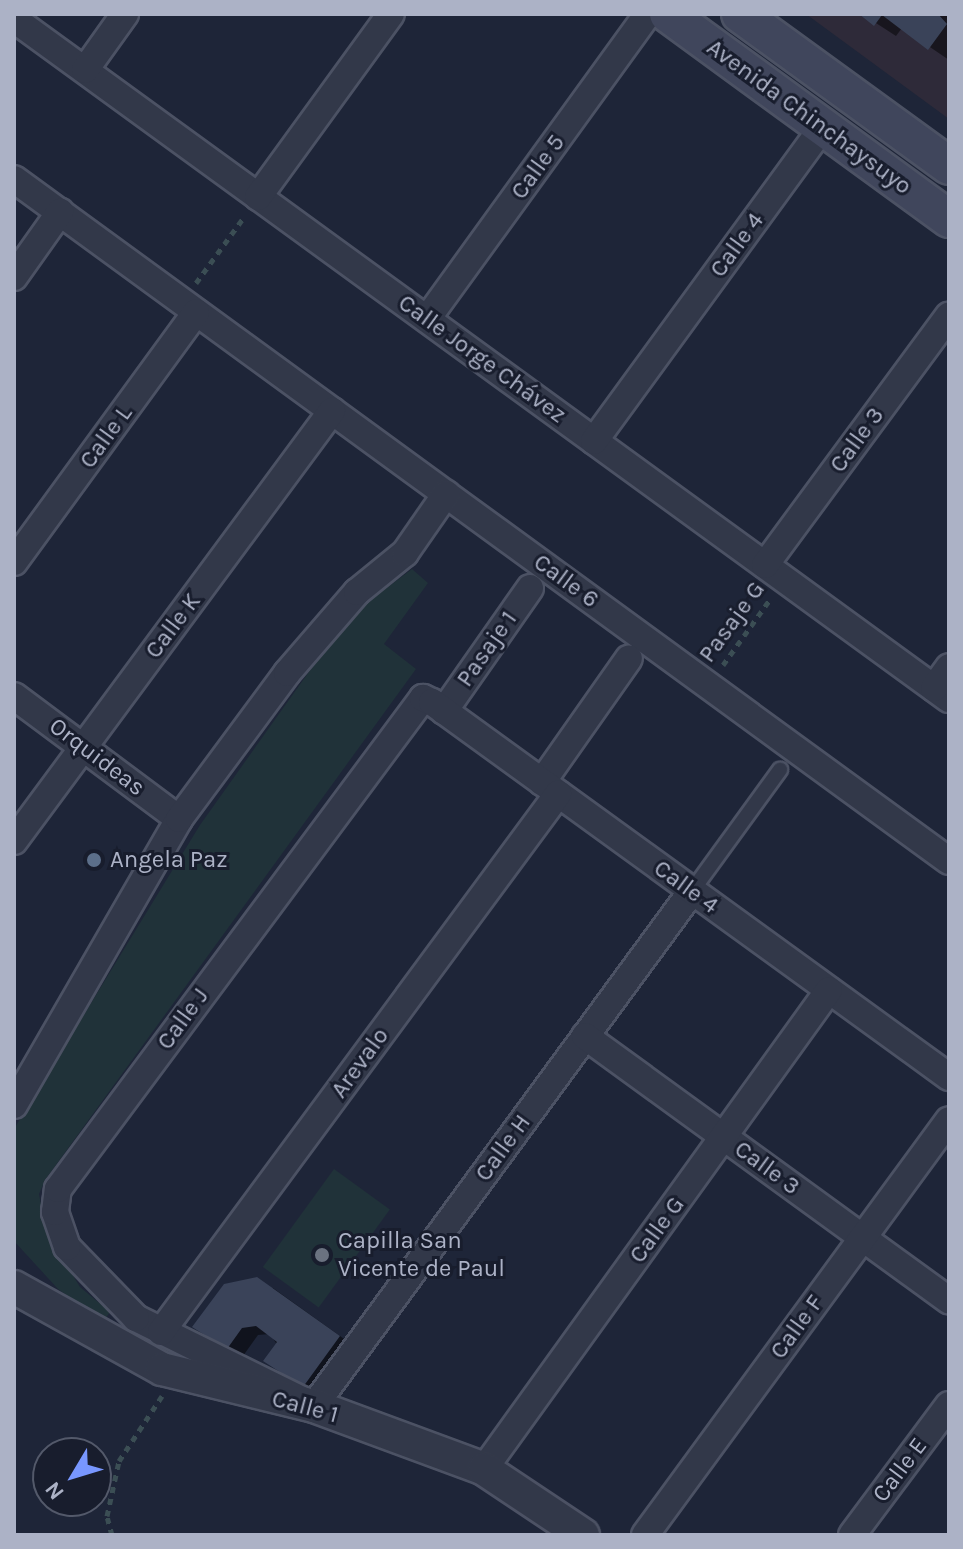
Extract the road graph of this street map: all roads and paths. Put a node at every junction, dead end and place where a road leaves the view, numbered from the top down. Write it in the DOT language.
graph roads {
  1 [pos="125,14"];
  2 [pos="391,14"];
  3 [pos="648,14"];
  4 [pos="668,14"];
  5 [pos="745,15"];
  6 [pos="14,19"];
  7 [pos="720,53"];
  8 [pos="85,70"];
  9 [pos="823,127"];
  10 [pos="949,166"];
  11 [pos="14,179"];
  12 [pos="258,197"];
  13 [pos="60,212"];
  14 [pos="949,219"];
  15 [pos="14,277"];
  16 [pos="190,307"];
  17 [pos="949,315"];
  18 [pos="427,319"];
  19 [pos="332,411"];
  20 [pos="594,441"];
  21 [pos="446,494"];
  22 [pos="14,562"];
  23 [pos="775,572"];
  24 [pos="530,588"];
  25 [pos="629,658"];
  26 [pos="708,685"];
  27 [pos="944,685"];
  28 [pos="14,696"];
  29 [pos="433,705"];
  30 [pos="83,747"];
  31 [pos="780,770"];
  32 [pos="550,788"];
  33 [pos="179,819"];
  34 [pos="14,841"];
  35 [pos="949,861"];
  36 [pos="692,891"];
  37 [pos="829,990"];
  38 [pos="585,1036"];
  39 [pos="949,1077"];
  40 [pos="14,1105"];
  41 [pos="949,1120"];
  42 [pos="724,1137"];
  43 [pos="863,1238"];
  44 [pos="16,1292"];
  45 [pos="949,1300"];
  46 [pos="161,1332"];
  47 [pos="176,1374"];
  48 [pos="949,1405"];
  49 [pos="314,1406"];
  50 [pos="484,1469"];
  51 [pos="112,1535"];
  52 [pos="583,1535"];
  53 [pos="645,1535"];
  54 [pos="852,1535"];
  1 -- 8 [label="street"];
  2 -- 12 [label="street"];
  3 -- 18 [label="street, Calle 5"];
  4 -- 7 [label="main road, Avenida Chinchaysuyo"];
  5 -- 7 [label="street"];
  5 -- 10 [label="main road, Avenida Chinchaysuyo"];
  6 -- 8 [label="street, Calle Jorge Chávez"];
  7 -- 9 [label="main road, Avenida Chinchaysuyo"];
  8 -- 12 [label="street, Calle Jorge Chávez"];
  9 -- 14 [label="main road, Avenida Chinchaysuyo"];
  9 -- 20 [label="street, Calle 4"];
  11 -- 13 [label="street, Calle 6"];
  12 -- 16 [label="path"];
  12 -- 18 [label="street, Calle Jorge Chávez"];
  13 -- 15 [label="street"];
  13 -- 16 [label="street, Calle 6"];
  16 -- 19 [label="street, Calle 6"];
  16 -- 22 [label="street, Calle L"];
  17 -- 23 [label="street, Calle 3"];
  18 -- 20 [label="street, Calle Jorge Chávez"];
  19 -- 21 [label="street, Calle 6"];
  19 -- 30 [label="street, Calle K"];
  20 -- 23 [label="street, Calle Jorge Chávez"];
  21 -- 26 [label="street, Calle 6"];
  21 -- 33 [label="street"];
  23 -- 26 [label="path, Pasaje G"];
  23 -- 27 [label="street, Calle Jorge Chávez"];
  24 -- 29 [label="street, Pasaje 1"];
  25 -- 32 [label="street, Arevalo"];
  26 -- 35 [label="street, Calle 6"];
  28 -- 30 [label="street, Orquideas"];
  29 -- 32 [label="street, Calle 4"];
  29 -- 46 [label="street, Calle J"];
  30 -- 33 [label="street, Orquideas"];
  30 -- 34 [label="street, Calle K"];
  31 -- 36 [label="lane"];
  32 -- 36 [label="street, Calle 4"];
  32 -- 46 [label="street, Arevalo"];
  33 -- 40 [label="street"];
  36 -- 37 [label="street, Calle 4"];
  36 -- 38 [label="street, Calle H"];
  37 -- 39 [label="street, Calle 4"];
  37 -- 42 [label="street, Calle G"];
  38 -- 42 [label="street, Calle 3"];
  38 -- 49 [label="street, Calle H"];
  41 -- 43 [label="street, Calle F"];
  42 -- 43 [label="street, Calle 3"];
  42 -- 50 [label="street, Calle G"];
  43 -- 45 [label="street, Calle 3"];
  43 -- 53 [label="street, Calle F"];
  44 -- 47 [label="street, Calle 1"];
  46 -- 49 [label="street, Calle J"];
  47 -- 49 [label="street, Calle 1"];
  47 -- 51 [label="path"];
  48 -- 54 [label="street, Calle E"];
  49 -- 50 [label="street, Calle 1"];
  50 -- 52 [label="street, Calle 1"];
}
